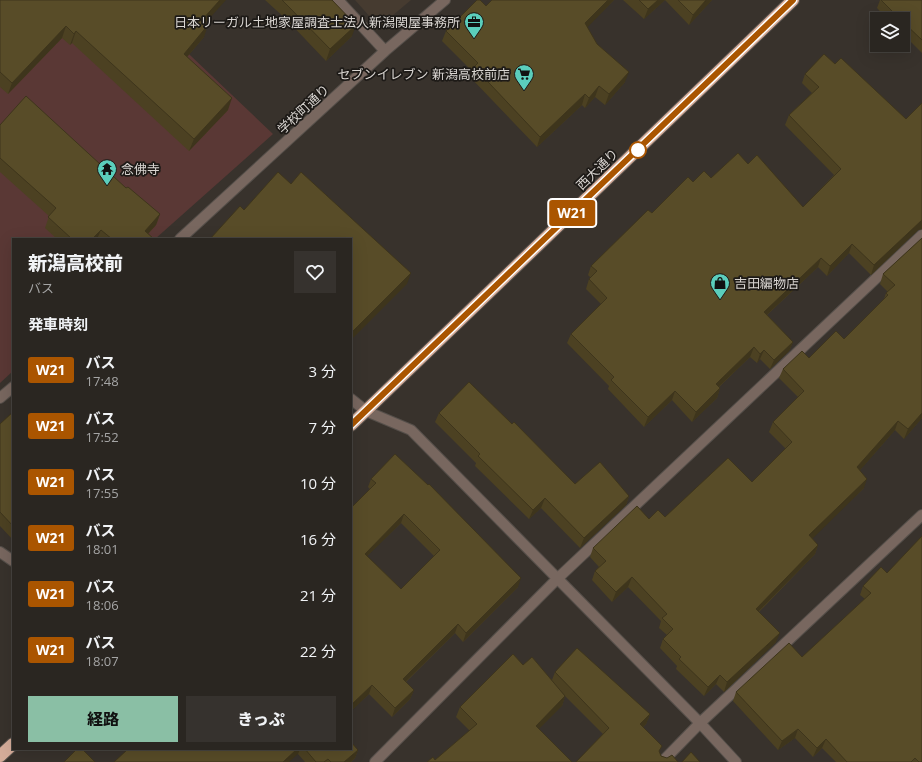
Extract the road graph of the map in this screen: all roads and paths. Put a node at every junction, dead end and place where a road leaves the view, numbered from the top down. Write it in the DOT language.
graph roads {
  1 [pos="338,0"];
  2 [pos="445,0"];
  3 [pos="793,0"];
  4 [pos="385,51"];
  5 [pos="922,235"];
  6 [pos="181,238"];
  7 [pos="12,388"];
  8 [pos="0,398"];
  9 [pos="352,400"];
  10 [pos="366,411"];
  11 [pos="352,424"];
  12 [pos="922,515"];
  13 [pos="0,552"];
  14 [pos="12,560"];
  15 [pos="557,579"];
  16 [pos="700,723"];
  17 [pos="12,745"];
  18 [pos="0,756"];
  19 [pos="375,762"];
  20 [pos="662,762"];
  21 [pos="736,762"];
  1 -- 4 [label="street"];
  2 -- 4 [label="street, 学校町通り"];
  3 -- 10 [label="highway, 西大通り"];
  4 -- 6 [label="street, 学校町通り"];
  5 -- 15 [label="street"];
  7 -- 8 [label="street"];
  9 -- 10 [label="street"];
  10 -- 11 [label="highway, 西大通り"];
  10 -- 15 [label="street"];
  12 -- 16 [label="street"];
  13 -- 14 [label="street"];
  15 -- 16 [label="street"];
  15 -- 19 [label="street"];
  16 -- 20 [label="street"];
  16 -- 21 [label="street"];
  17 -- 18 [label="highway"];
}
